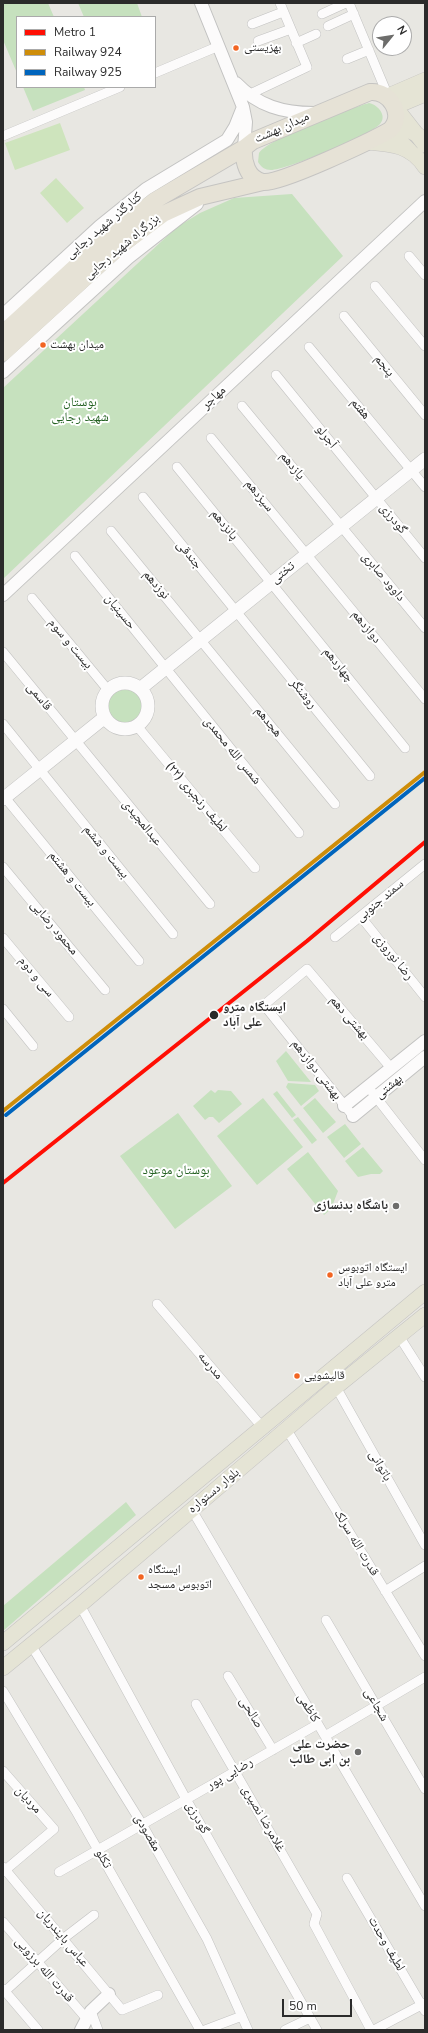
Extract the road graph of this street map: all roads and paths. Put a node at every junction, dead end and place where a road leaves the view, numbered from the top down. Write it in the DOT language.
graph roads {
  1 [pos="201,3"];
  2 [pos="346,3"];
  3 [pos="349,3"];
  4 [pos="282,7"];
  5 [pos="322,14"];
  6 [pos="354,14"];
  7 [pos="252,24"];
  8 [pos="328,26"];
  9 [pos="290,29"];
  10 [pos="316,34"];
  11 [pos="258,41"];
  12 [pos="296,43"];
  13 [pos="219,46"];
  14 [pos="368,50"];
  15 [pos="347,59"];
  16 [pos="156,73"];
  17 [pos="232,80"];
  18 [pos="425,80"];
  19 [pos="118,88"];
  20 [pos="425,94"];
  21 [pos="248,95"];
  22 [pos="392,103"];
  23 [pos="243,107"];
  24 [pos="318,113"];
  25 [pos="3,136"];
  26 [pos="422,140"];
  27 [pos="367,142"];
  28 [pos="244,148"];
  29 [pos="410,151"];
  30 [pos="218,164"];
  31 [pos="425,167"];
  32 [pos="263,182"];
  33 [pos="228,189"];
  34 [pos="425,201"];
  35 [pos="409,256"];
  36 [pos="425,275"];
  37 [pos="375,286"];
  38 [pos="3,315"];
  39 [pos="344,316"];
  40 [pos="3,333"];
  41 [pos="425,346"];
  42 [pos="309,347"];
  43 [pos="3,353"];
  44 [pos="3,372"];
  45 [pos="276,375"];
  46 [pos="242,406"];
  47 [pos="425,415"];
  48 [pos="211,438"];
  49 [pos="425,459"];
  50 [pos="177,467"];
  51 [pos="411,470"];
  52 [pos="425,487"];
  53 [pos="143,497"];
  54 [pos="376,498"];
  55 [pos="341,526"];
  56 [pos="110,531"];
  57 [pos="306,554"];
  58 [pos="75,556"];
  59 [pos="425,558"];
  60 [pos="271,583"];
  61 [pos="3,595"];
  62 [pos="32,598"];
  63 [pos="236,612"];
  64 [pos="425,628"];
  65 [pos="201,640"];
  66 [pos="3,652"];
  67 [pos="165,668"];
  68 [pos="141,688"];
  69 [pos="108,690"];
  70 [pos="425,699"];
  71 [pos="105,717"];
  72 [pos="3,724"];
  73 [pos="138,726"];
  74 [pos="75,741"];
  75 [pos="405,748"];
  76 [pos="40,769"];
  77 [pos="370,776"];
  78 [pos="4,797"];
  79 [pos="335,804"];
  80 [pos="299,833"];
  81 [pos="3,867"];
  82 [pos="255,868"];
  83 [pos="423,868"];
  84 [pos="210,904"];
  85 [pos="361,917"];
  86 [pos="173,934"];
  87 [pos="3,938"];
  88 [pos="336,938"];
  89 [pos="139,961"];
  90 [pos="105,990"];
  91 [pos="425,997"];
  92 [pos="264,1004"];
  93 [pos="3,1009"];
  94 [pos="69,1017"];
  95 [pos="33,1046"];
  96 [pos="423,1046"];
  97 [pos="425,1057"];
  98 [pos="391,1068"];
  99 [pos="367,1087"];
  100 [pos="376,1097"];
  101 [pos="344,1106"];
  102 [pos="352,1116"];
  103 [pos="425,1160"];
  104 [pos="425,1292"];
  105 [pos="157,1304"];
  106 [pos="425,1315"];
  107 [pos="399,1336"];
  108 [pos="425,1377"];
  109 [pos="336,1387"];
  110 [pos="263,1428"];
  111 [pos="287,1430"];
  112 [pos="192,1510"];
  113 [pos="425,1545"];
  114 [pos="425,1566"];
  115 [pos="385,1591"];
  116 [pos="80,1605"];
  117 [pos="326,1620"];
  118 [pos="3,1643"];
  119 [pos="31,1645"];
  120 [pos="424,1654"];
  121 [pos="3,1668"];
  122 [pos="228,1676"];
  123 [pos="425,1677"];
  124 [pos="3,1691"];
  125 [pos="196,1704"];
  126 [pos="376,1706"];
  127 [pos="318,1724"];
  128 [pos="325,1736"];
  129 [pos="273,1750"];
  130 [pos="3,1771"];
  131 [pos="235,1771"];
  132 [pos="425,1789"];
  133 [pos="186,1799"];
  134 [pos="142,1824"];
  135 [pos="98,1850"];
  136 [pos="4,1869"];
  137 [pos="59,1872"];
  138 [pos="347,1878"];
  139 [pos="425,1906"];
  140 [pos="94,1914"];
  141 [pos="3,1922"];
  142 [pos="64,1938"];
  143 [pos="38,1963"];
  144 [pos="4,1991"];
  145 [pos="109,1994"];
  146 [pos="158,1995"];
  147 [pos="424,2007"];
  148 [pos="88,2015"];
  149 [pos="242,2016"];
  150 [pos="310,2018"];
  151 [pos="38,2030"];
  152 [pos="81,2030"];
  153 [pos="98,2030"];
  154 [pos="200,2030"];
  155 [pos="205,2030"];
  156 [pos="248,2030"];
  157 [pos="285,2030"];
  158 [pos="317,2030"];
  159 [pos="373,2030"];
  1 -- 13 [label="street"];
  2 -- 5 [label="street"];
  3 -- 6 [label="street"];
  4 -- 7 [label="street"];
  4 -- 9 [label="street"];
  6 -- 8 [label="street"];
  6 -- 14 [label="street"];
  9 -- 11 [label="street"];
  9 -- 12 [label="street"];
  10 -- 12 [label="street"];
  12 -- 21 [label="street"];
  13 -- 16 [label="street"];
  13 -- 17 [label="street"];
  14 -- 15 [label="street"];
  14 -- 22 [label="street"];
  17 -- 21 [label="street"];
  17 -- 23 [label="street"];
  18 -- 22 [label="main road"];
  19 -- 25 [label="street"];
  20 -- 22 [label="main road"];
  21 -- 24 [label="street"];
  22 -- 24 [label="highway, میدان بهشت"];
  22 -- 26 [label="main road"];
  22 -- 27 [label="highway"];
  23 -- 28 [label="street"];
  23 -- 38 [label="street, کنارگذر شهید رجایی"];
  24 -- 28 [label="highway, میدان بهشت"];
  26 -- 29 [label="main road"];
  27 -- 29 [label="main road"];
  27 -- 32 [label="highway"];
  28 -- 30 [label="highway, بزرگراه شهید رجایی"];
  28 -- 32 [label="highway, میدان بهشت"];
  29 -- 31 [label="main road"];
  30 -- 33 [label="highway"];
  30 -- 40 [label="highway, بزرگراه شهید رجایی"];
  32 -- 33 [label="highway, بزرگراه شهید رجایی"];
  33 -- 43 [label="highway, بزرگراه شهید رجایی"];
  33 -- 44 [label="street"];
  34 -- 61 [label="street, مهاجر"];
  35 -- 36 [label="street"];
  37 -- 41 [label="street"];
  39 -- 47 [label="street, پنجم"];
  42 -- 51 [label="street, هفتم"];
  45 -- 54 [label="street, آجرلو"];
  46 -- 55 [label="street, یازدهم"];
  48 -- 57 [label="street, سیزدهم"];
  49 -- 51 [label="main road, تختی"];
  50 -- 60 [label="street, پانزدهم"];
  51 -- 52 [label="street, هفتم"];
  51 -- 54 [label="main road, تختی"];
  53 -- 63 [label="street, جندقی"];
  54 -- 55 [label="main road, تختی"];
  54 -- 59 [label="street, گودرزی"];
  55 -- 57 [label="main road, تختی"];
  55 -- 64 [label="street, داوود صابری"];
  56 -- 65 [label="street, نوزدهم"];
  57 -- 60 [label="main road, تختی"];
  57 -- 70 [label="street, دوازدهم"];
  58 -- 67 [label="street, حسینیان"];
  60 -- 63 [label="main road, تختی"];
  60 -- 75 [label="street, چهاردهم"];
  62 -- 69 [label="street, بیست و سوم"];
  63 -- 65 [label="main road, تختی"];
  63 -- 77 [label="street, روشنگر"];
  65 -- 67 [label="main road, تختی"];
  65 -- 79 [label="street, هجدهم"];
  66 -- 74 [label="street, قاسمی"];
  67 -- 68 [label="main road, تختی"];
  67 -- 80 [label="street, شمس الله محمدی"];
  68 -- 69 [label="main road"];
  68 -- 73 [label="main road"];
  69 -- 71 [label="main road"];
  71 -- 73 [label="main road"];
  71 -- 74 [label="main road"];
  72 -- 76 [label="street, بیست و ششم"];
  73 -- 82 [label="street, لطیف رنجبری (۲۲)"];
  74 -- 76 [label="main road"];
  74 -- 84 [label="street, عبدالمجیدی"];
  76 -- 78 [label="main road"];
  76 -- 86 [label="street, بیست و ششم"];
  78 -- 89 [label="street, بیست و هشتم"];
  81 -- 90 [label="street, محمود رضایی"];
  83 -- 85 [label="street, سمند جنوبی"];
  85 -- 88 [label="street, سمند جنوبی"];
  85 -- 91 [label="street, رضا نوروزی"];
  87 -- 94 [label="street, سی و دوم"];
  92 -- 98 [label="street, بهشتی دهم"];
  92 -- 101 [label="street, بهشتی دوازدهم"];
  93 -- 95 [label="street"];
  96 -- 98 [label="street"];
  97 -- 100 [label="street, بهشتی"];
  98 -- 99 [label="street"];
  99 -- 100 [label="street"];
  99 -- 101 [label="street"];
  100 -- 102 [label="street, بهشتی"];
  100 -- 103 [label="street"];
  101 -- 102 [label="street, بهشتی دوازدهم"];
  104 -- 110 [label="main road, بلوار دستواره"];
  105 -- 110 [label="street, مدرسه"];
  106 -- 107 [label="main road, بلوار دستواره"];
  107 -- 108 [label="street"];
  107 -- 109 [label="main road, بلوار دستواره"];
  109 -- 111 [label="main road, بلوار دستواره"];
  109 -- 113 [label="street, باتوانی"];
  110 -- 118 [label="main road, بلوار دستواره"];
  111 -- 112 [label="main road, بلوار دستواره"];
  111 -- 115 [label="street, قدرت الله سرلک"];
  112 -- 116 [label="main road, بلوار دستواره"];
  112 -- 127 [label="street, کاظمی"];
  114 -- 115 [label="street"];
  115 -- 120 [label="street, قدرت الله سرلک"];
  116 -- 119 [label="main road, بلوار دستواره"];
  116 -- 133 [label="street, گودرزی"];
  117 -- 126 [label="street, شجاعی"];
  119 -- 121 [label="main road, بلوار دستواره"];
  119 -- 134 [label="street, مقصودی"];
  122 -- 129 [label="street, صالحی"];
  123 -- 126 [label="street"];
  124 -- 135 [label="street, تکلو"];
  125 -- 131 [label="street, غلامرضا نصیری"];
  126 -- 128 [label="street"];
  126 -- 132 [label="street, شجاعی"];
  127 -- 128 [label="street, کاظمی"];
  127 -- 129 [label="street, رضایی پور"];
  128 -- 139 [label="street, کاظمی"];
  129 -- 131 [label="street, رضایی پور"];
  130 -- 136 [label="street, مردیان"];
  131 -- 133 [label="street, رضایی پور"];
  131 -- 159 [label="street, غلامرضا نصیری"];
  133 -- 134 [label="street, رضایی پور"];
  133 -- 150 [label="street, گودرزی"];
  134 -- 135 [label="street, رضایی پور"];
  134 -- 149 [label="street, مقصودی"];
  135 -- 137 [label="street, رضایی پور"];
  135 -- 154 [label="street, تکلو"];
  136 -- 142 [label="street, عباس بایندریان"];
  138 -- 147 [label="street, لطیف وحدت"];
  140 -- 142 [label="street"];
  141 -- 143 [label="street, قدرت الله برزویی"];
  142 -- 143 [label="street"];
  142 -- 145 [label="street, عباس بایندریان"];
  143 -- 144 [label="street"];
  143 -- 148 [label="street, قدرت الله برزویی"];
  144 -- 151 [label="street"];
  145 -- 146 [label="street, عباس بایندریان"];
  145 -- 148 [label="street"];
  147 -- 159 [label="street"];
  148 -- 152 [label="street"];
  148 -- 153 [label="street"];
  149 -- 155 [label="street"];
  149 -- 156 [label="street, مقصودی"];
  150 -- 157 [label="street"];
  150 -- 158 [label="street, گودرزی"];
}
